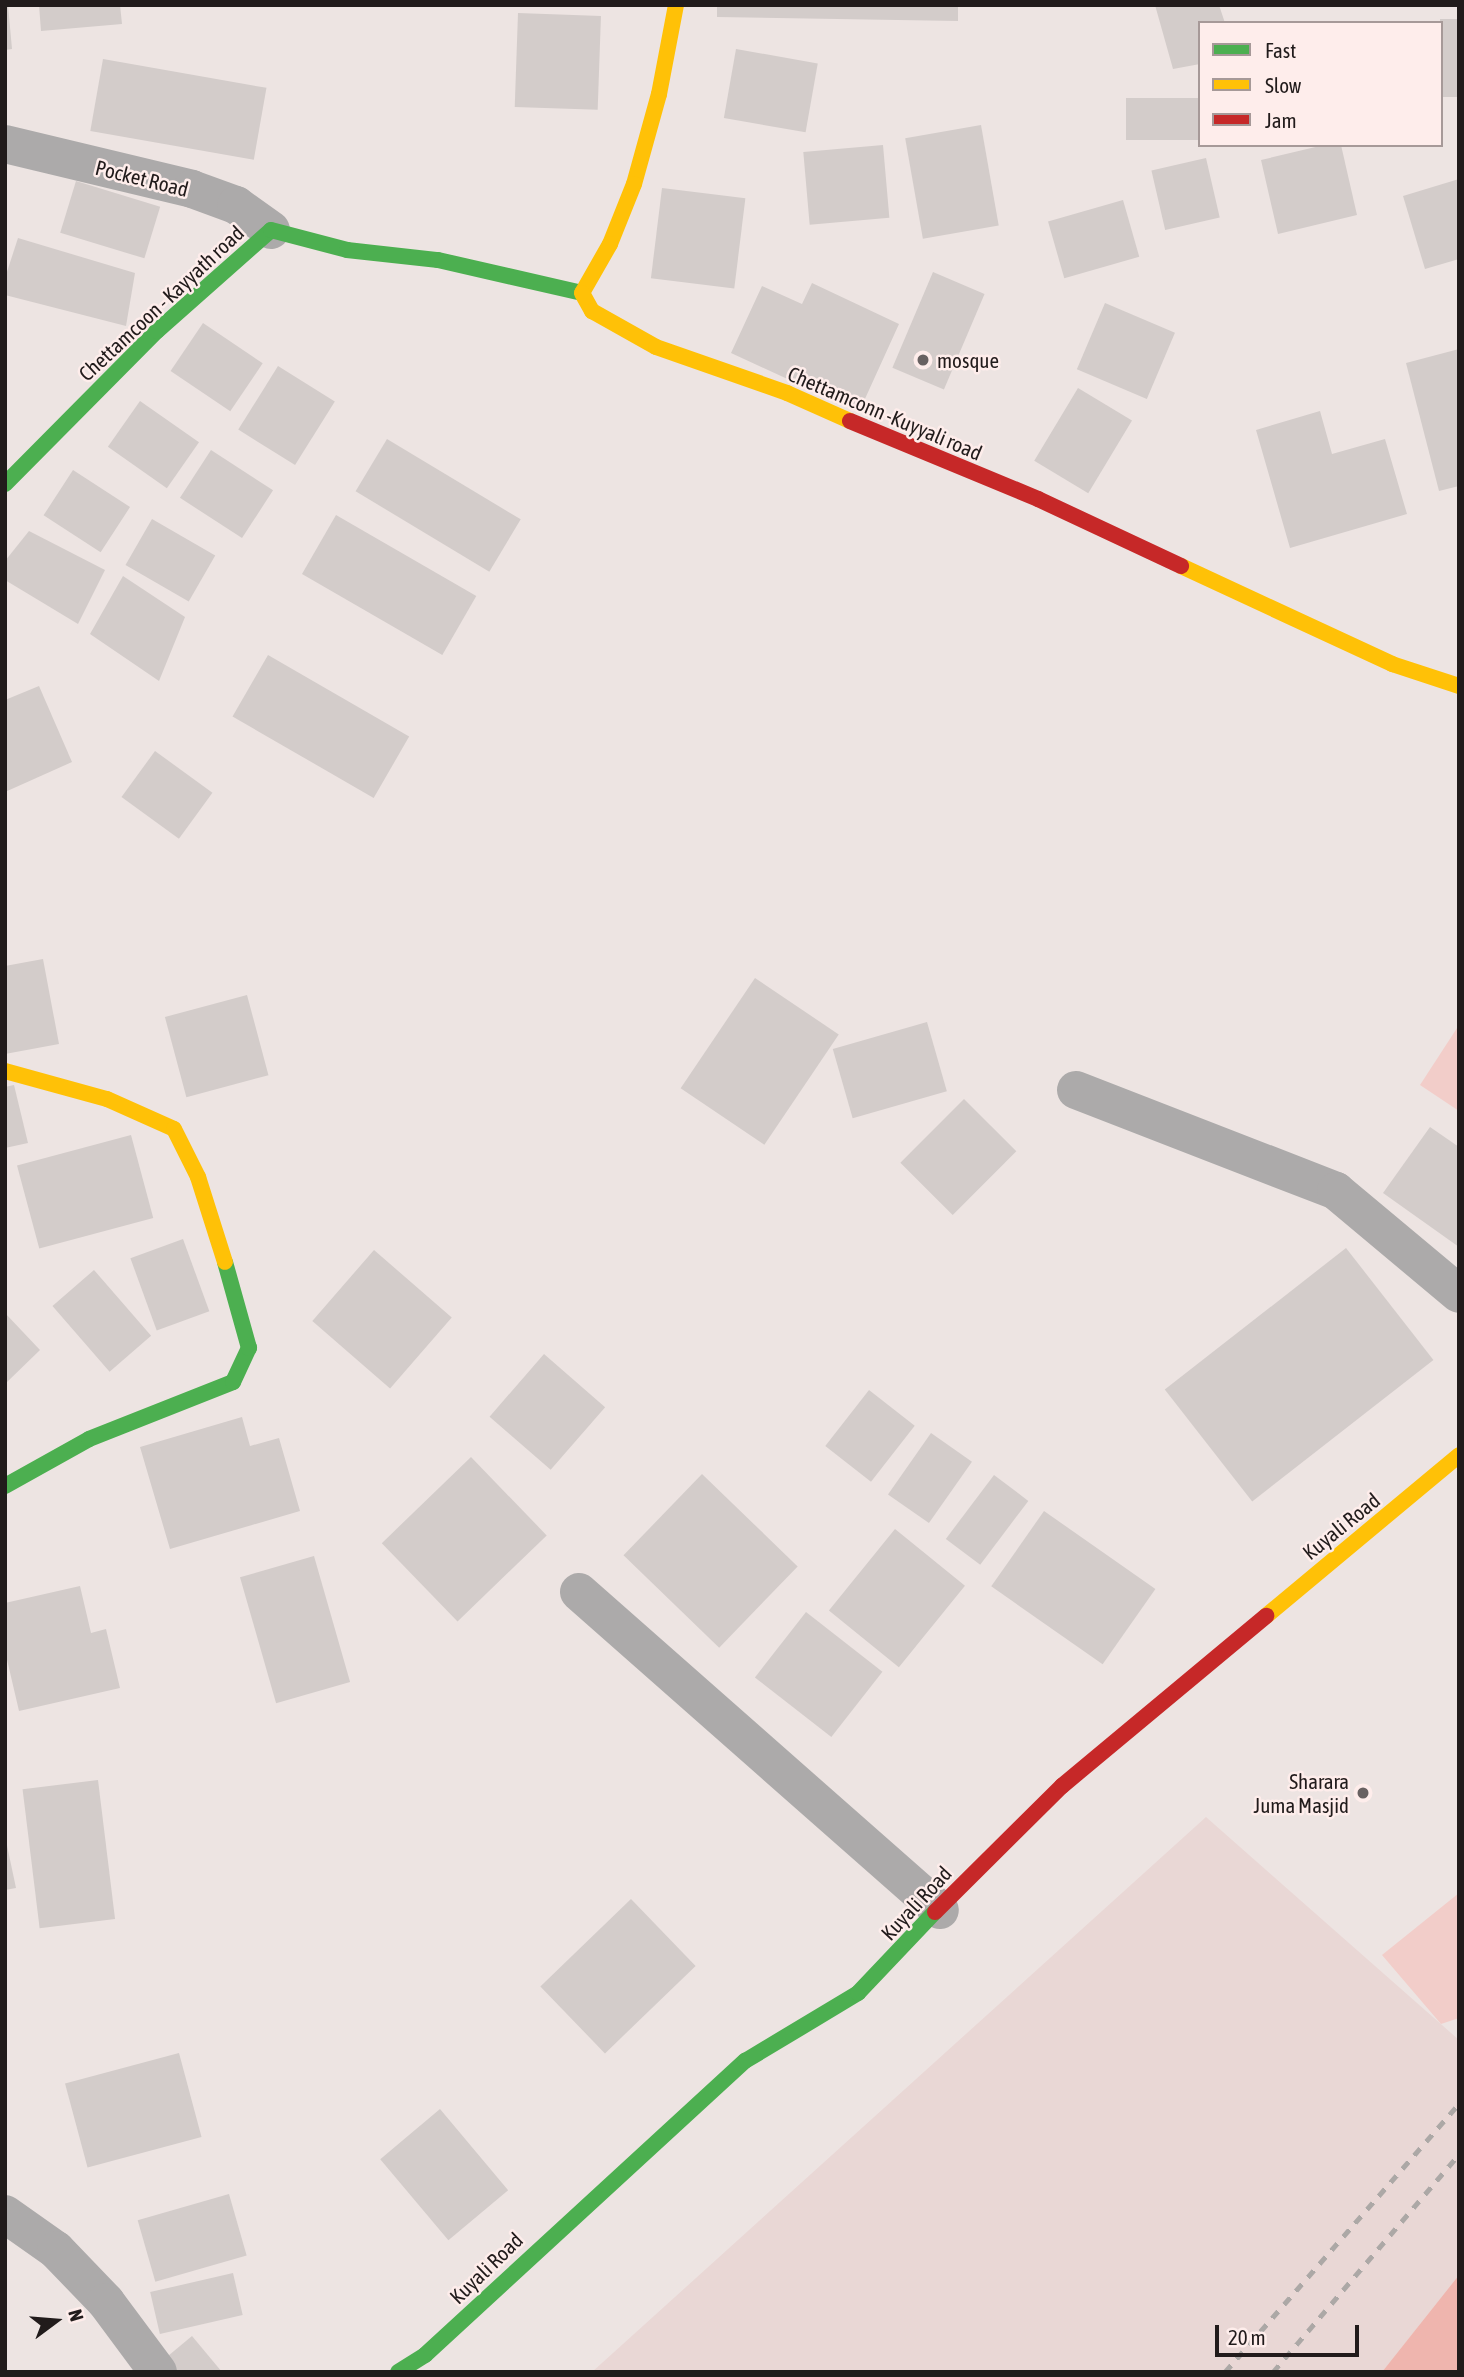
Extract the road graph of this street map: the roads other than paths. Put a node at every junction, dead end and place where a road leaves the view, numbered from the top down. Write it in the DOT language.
graph roads {
  1 [pos="677,5"];
  2 [pos="5,144"];
  3 [pos="271,230"];
  4 [pos="582,292"];
  5 [pos="5,484"];
  6 [pos="1459,686"];
  7 [pos="5,1071"];
  8 [pos="1076,1090"];
  9 [pos="1459,1294"];
  10 [pos="1459,1455"];
  11 [pos="5,1486"];
  12 [pos="579,1592"];
  13 [pos="940,1910"];
  14 [pos="5,2214"];
  15 [pos="158,2372"];
  16 [pos="398,2372"];
  1 -- 4 [label="street"];
  2 -- 3 [label="street, Pocket Road"];
  3 -- 4 [label="street, Chettamcoon - Kayyath road"];
  3 -- 5 [label="street, Chettamcoon - Kayyath road"];
  4 -- 6 [label="street, Chettamconn -Kuyyali road"];
  7 -- 11 [label="street"];
  8 -- 9 [label="street"];
  10 -- 13 [label="street, Kuyali Road"];
  12 -- 13 [label="street"];
  13 -- 16 [label="street, Kuyali Road"];
  14 -- 15 [label="street"];
}
